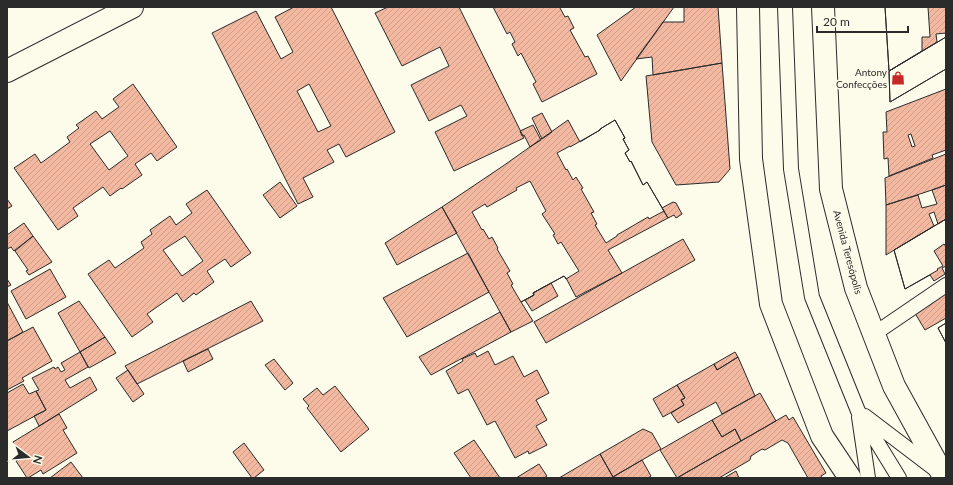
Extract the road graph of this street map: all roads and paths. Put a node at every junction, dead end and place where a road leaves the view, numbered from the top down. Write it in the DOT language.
graph roads {
  1 [pos="132,7"];
  2 [pos="748,7"];
  3 [pos="785,7"];
  4 [pos="823,7"];
  5 [pos="7,71"];
  6 [pos="946,285"];
  7 [pos="874,334"];
  8 [pos="858,411"];
  9 [pos="943,476"];
  10 [pos="850,478"];
  11 [pos="868,478"];
  12 [pos="899,478"];
  1 -- 5 [label="main road"];
  2 -- 10 [label="main road"];
  3 -- 8 [label="lane"];
  4 -- 7 [label="main road, Avenida Teresópolis"];
  6 -- 7 [label="lane"];
  7 -- 9 [label="main road, Avenida Teresópolis"];
  8 -- 9 [label="lane"];
  8 -- 11 [label="lane"];
  8 -- 12 [label="lane"];
}
